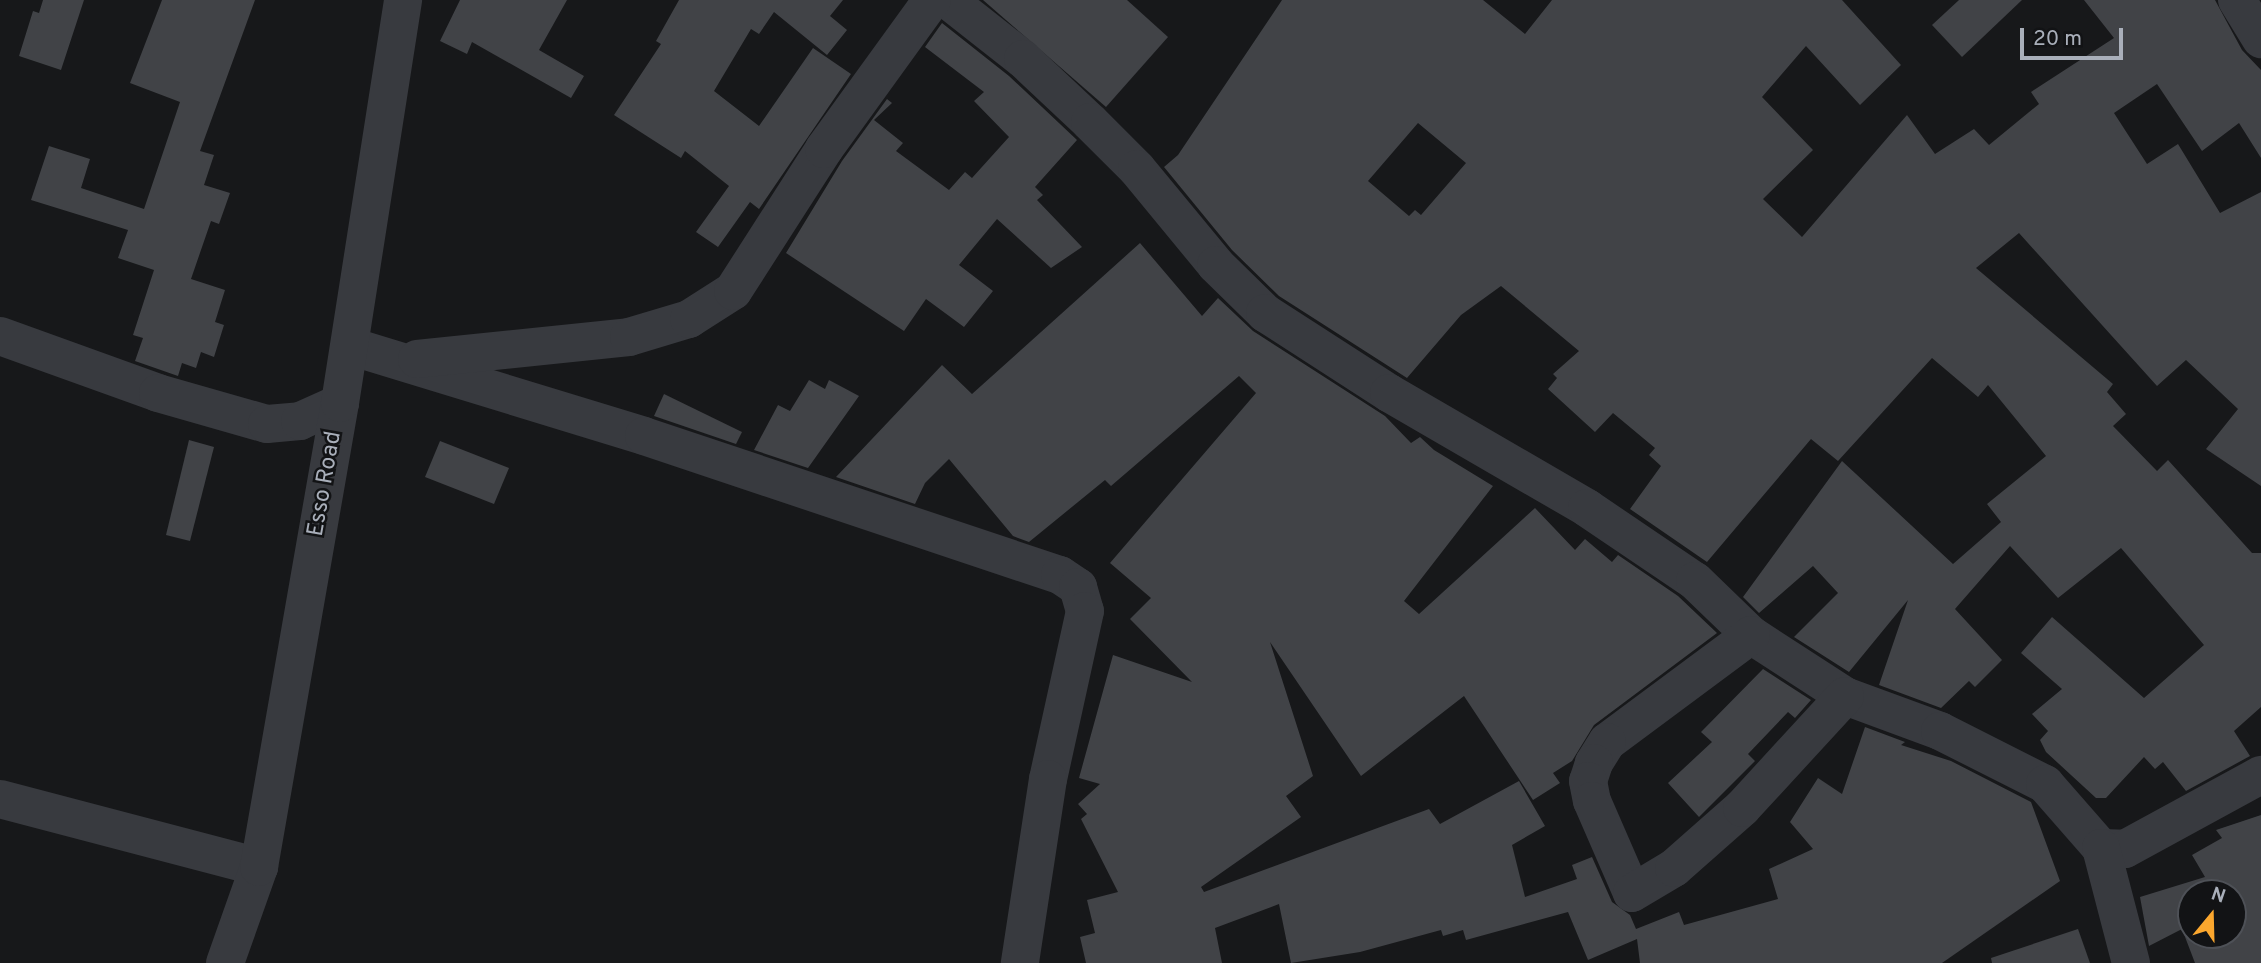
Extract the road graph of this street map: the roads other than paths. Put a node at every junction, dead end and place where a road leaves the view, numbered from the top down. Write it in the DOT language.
graph roads {
  1 [pos="403,0"];
  2 [pos="932,0"];
  3 [pos="947,0"];
  4 [pos="2238,0"];
  5 [pos="2261,39"];
  6 [pos="0,336"];
  7 [pos="350,346"];
  8 [pos="399,361"];
  9 [pos="340,403"];
  10 [pos="1751,635"];
  11 [pos="1845,696"];
  12 [pos="2261,775"];
  13 [pos="0,799"];
  14 [pos="2101,848"];
  15 [pos="259,867"];
  16 [pos="225,963"];
  17 [pos="1020,963"];
  18 [pos="2131,963"];
  1 -- 7 [label="street, Esso Road"];
  2 -- 8 [label="street"];
  3 -- 10 [label="street"];
  4 -- 5 [label="street"];
  6 -- 9 [label="street"];
  7 -- 8 [label="street"];
  7 -- 9 [label="street, Esso Road"];
  8 -- 17 [label="street"];
  9 -- 15 [label="street, Esso Road"];
  10 -- 11 [label="street"];
  10 -- 11 [label="street"];
  11 -- 14 [label="street"];
  12 -- 14 [label="street"];
  13 -- 15 [label="street"];
  14 -- 18 [label="street"];
  15 -- 16 [label="street, Esso Road"];
}
